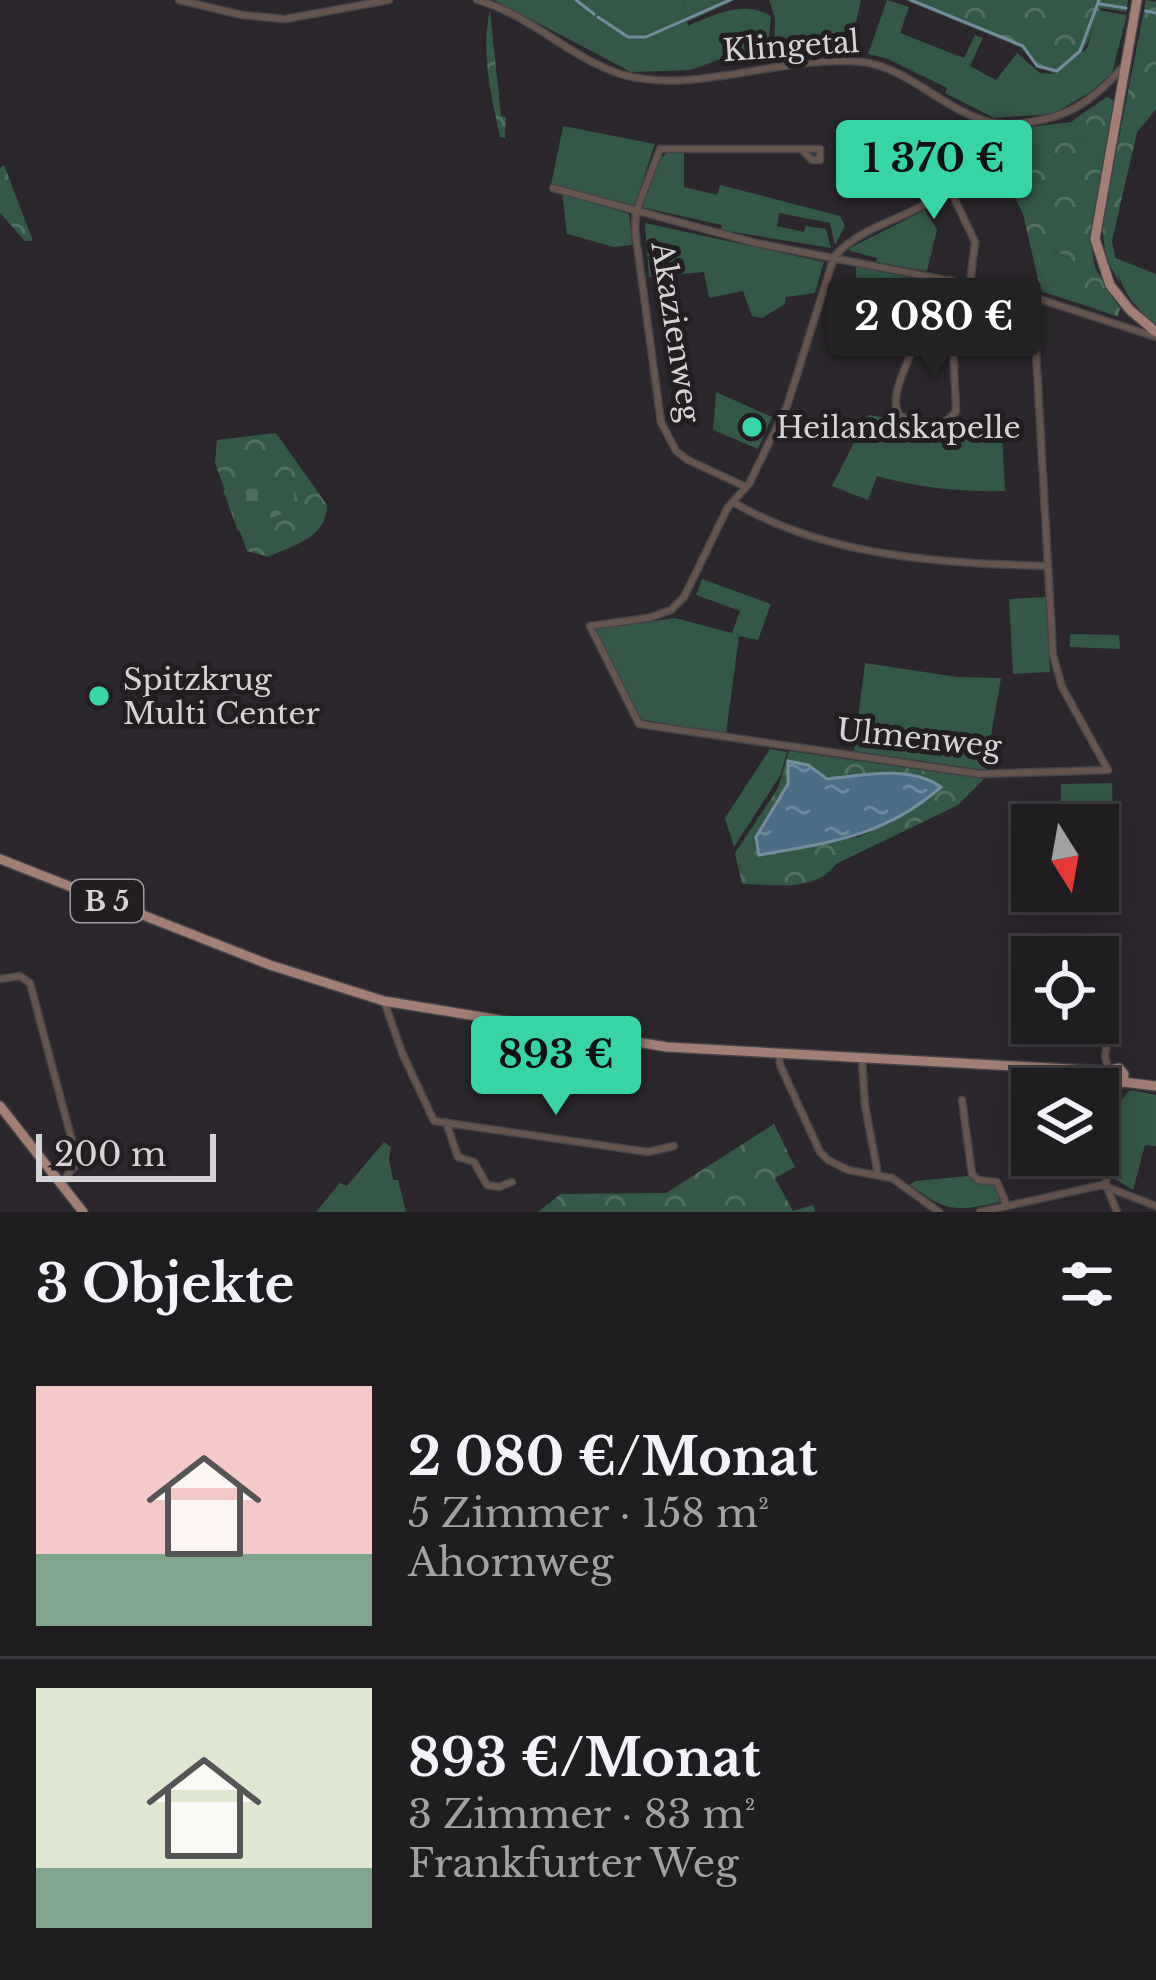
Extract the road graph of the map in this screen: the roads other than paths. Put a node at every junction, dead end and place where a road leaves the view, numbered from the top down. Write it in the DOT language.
graph roads {
  1 [pos="179,0"];
  2 [pos="389,0"];
  3 [pos="477,0"];
  4 [pos="1137,0"];
  5 [pos="1125,64"];
  6 [pos="1104,89"];
  7 [pos="1120,90"];
  8 [pos="977,118"];
  9 [pos="987,123"];
  10 [pos="977,138"];
  11 [pos="801,149"];
  12 [pos="949,187"];
  13 [pos="553,188"];
  14 [pos="636,212"];
  15 [pos="834,257"];
  16 [pos="950,280"];
  17 [pos="970,284"];
  18 [pos="1033,297"];
  19 [pos="1156,335"];
  20 [pos="908,350"];
  21 [pos="746,488"];
  22 [pos="733,502"];
  23 [pos="1047,566"];
  24 [pos="0,862"];
  25 [pos="0,979"];
  26 [pos="382,1002"];
  27 [pos="779,1053"];
  28 [pos="862,1056"];
  29 [pos="1049,1068"];
  30 [pos="1119,1079"];
  31 [pos="1156,1085"];
  32 [pos="962,1100"];
  33 [pos="0,1106"];
  34 [pos="446,1122"];
  35 [pos="674,1146"];
  36 [pos="878,1174"];
  37 [pos="1107,1176"];
  38 [pos="512,1182"];
  39 [pos="61,1183"];
  40 [pos="1106,1185"];
  41 [pos="1006,1204"];
  42 [pos="1156,1206"];
  43 [pos="83,1212"];
  44 [pos="938,1212"];
  45 [pos="980,1212"];
  46 [pos="1117,1212"];
  1 -- 2 [label="street"];
  3 -- 8 [label="street, Klingetal"];
  4 -- 5 [label="main road"];
  5 -- 6 [label="street"];
  5 -- 7 [label="main road"];
  6 -- 7 [label="street"];
  6 -- 9 [label="street"];
  7 -- 19 [label="main road"];
  8 -- 9 [label="street, Klingetal"];
  8 -- 10 [label="street"];
  9 -- 10 [label="street"];
  10 -- 12 [label="street"];
  11 -- 14 [label="street"];
  12 -- 15 [label="street"];
  12 -- 17 [label="street"];
  13 -- 14 [label="street"];
  14 -- 15 [label="street"];
  14 -- 21 [label="street, Akazienweg"];
  15 -- 16 [label="street"];
  15 -- 21 [label="street"];
  16 -- 17 [label="street"];
  16 -- 20 [label="street"];
  17 -- 18 [label="street"];
  18 -- 19 [label="street"];
  18 -- 23 [label="street, Ulmenweg"];
  21 -- 22 [label="street"];
  22 -- 23 [label="street"];
  22 -- 23 [label="street, Ulmenweg"];
  24 -- 26 [label="main road, B 5"];
  25 -- 39 [label="street"];
  26 -- 27 [label="main road, B 5"];
  26 -- 34 [label="street"];
  27 -- 28 [label="main road, B 5"];
  27 -- 36 [label="street"];
  28 -- 29 [label="main road, B 5"];
  28 -- 36 [label="street"];
  30 -- 31 [label="main road, B 5"];
  32 -- 41 [label="street"];
  33 -- 39 [label="main road"];
  34 -- 35 [label="street"];
  34 -- 38 [label="street"];
  36 -- 44 [label="street"];
  37 -- 40 [label="street"];
  39 -- 43 [label="main road"];
  40 -- 41 [label="street"];
  40 -- 42 [label="street"];
  40 -- 46 [label="street"];
  41 -- 45 [label="street"];
}
